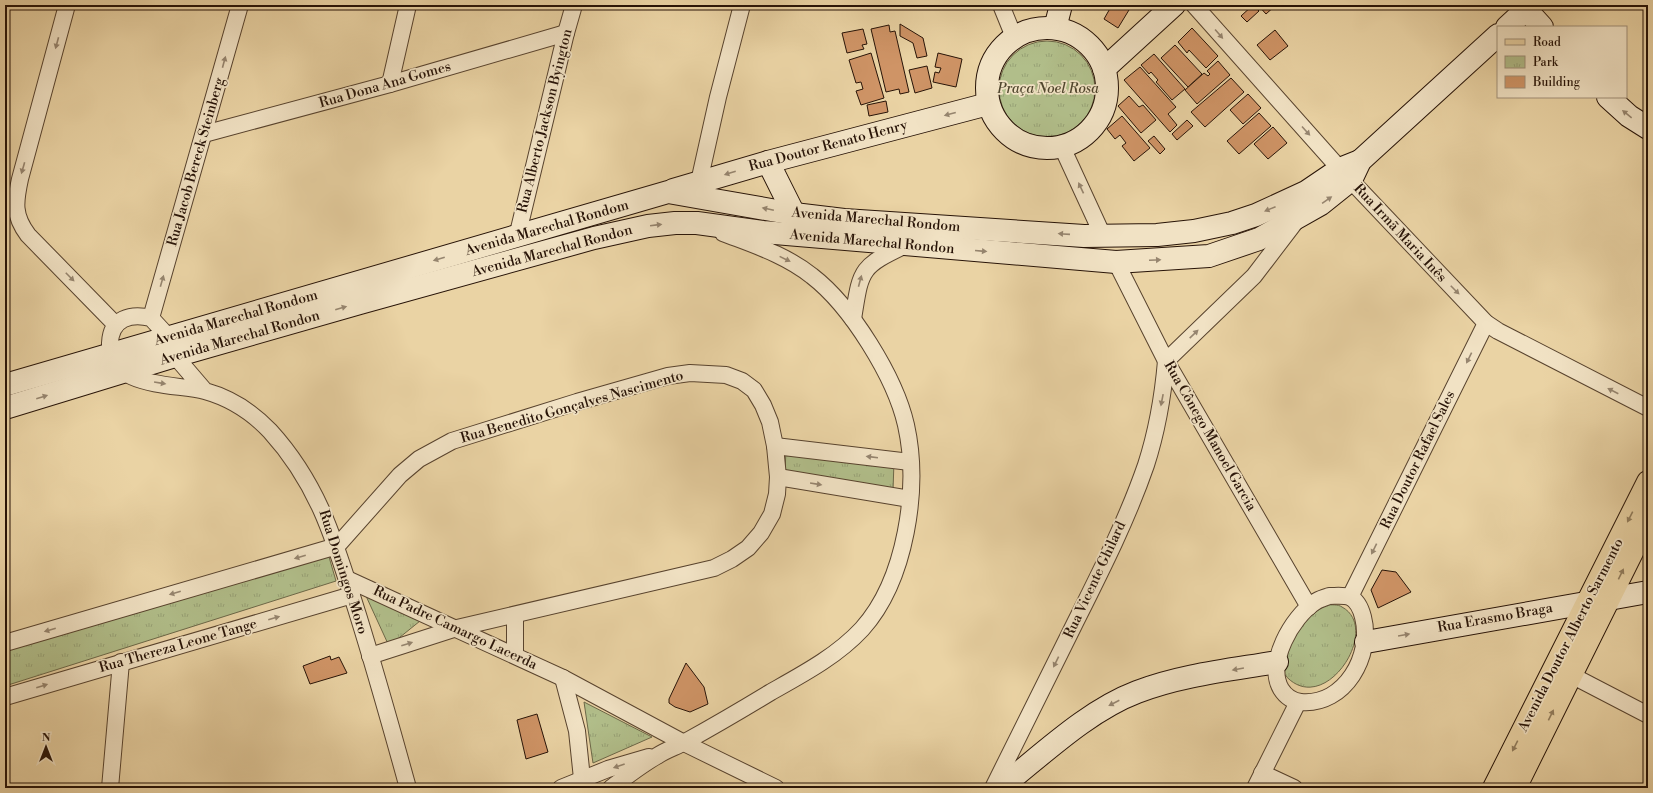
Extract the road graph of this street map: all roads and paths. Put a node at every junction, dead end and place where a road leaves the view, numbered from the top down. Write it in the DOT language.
graph roads {
  1 [pos="67,5"];
  2 [pos="240,5"];
  3 [pos="408,5"];
  4 [pos="574,5"];
  5 [pos="742,5"];
  6 [pos="1001,5"];
  7 [pos="1061,5"];
  8 [pos="1174,5"];
  9 [pos="1194,5"];
  10 [pos="1526,6"];
  11 [pos="1508,26"];
  12 [pos="1541,26"];
  13 [pos="1055,28"];
  14 [pos="566,33"];
  15 [pos="1497,36"];
  16 [pos="1014,37"];
  17 [pos="1104,69"];
  18 [pos="390,84"];
  19 [pos="1609,98"];
  20 [pos="988,104"];
  21 [pos="1648,128"];
  22 [pos="204,134"];
  23 [pos="1062,147"];
  24 [pos="768,162"];
  25 [pos="1350,170"];
  26 [pos="699,182"];
  27 [pos="668,192"];
  28 [pos="11,209"];
  29 [pos="794,214"];
  30 [pos="1298,218"];
  31 [pos="697,223"];
  32 [pos="1103,236"];
  33 [pos="517,237"];
  34 [pos="906,245"];
  35 [pos="1116,262"];
  36 [pos="151,318"];
  37 [pos="853,319"];
  38 [pos="1486,323"];
  39 [pos="116,324"];
  40 [pos="168,342"];
  41 [pos="110,354"];
  42 [pos="1166,361"];
  43 [pos="122,373"];
  44 [pos="5,385"];
  45 [pos="205,391"];
  46 [pos="5,408"];
  47 [pos="1648,408"];
  48 [pos="775,446"];
  49 [pos="910,462"];
  50 [pos="778,477"];
  51 [pos="1648,482"];
  52 [pos="910,499"];
  53 [pos="1648,520"];
  54 [pos="337,546"];
  55 [pos="347,579"];
  56 [pos="1648,592"];
  57 [pos="352,595"];
  58 [pos="1350,597"];
  59 [pos="1610,598"];
  60 [pos="1588,602"];
  61 [pos="1309,607"];
  62 [pos="515,615"];
  63 [pos="457,628"];
  64 [pos="1366,642"];
  65 [pos="5,643"];
  66 [pos="370,656"];
  67 [pos="515,656"];
  68 [pos="121,662"];
  69 [pos="1277,662"];
  70 [pos="1572,675"];
  71 [pos="563,678"];
  72 [pos="5,697"];
  73 [pos="1298,702"];
  74 [pos="1648,715"];
  75 [pos="684,743"];
  76 [pos="656,756"];
  77 [pos="1262,773"];
  78 [pos="582,785"];
  79 [pos="110,788"];
  80 [pos="408,788"];
  81 [pos="561,788"];
  82 [pos="611,788"];
  83 [pos="776,788"];
  84 [pos="993,788"];
  85 [pos="1000,788"];
  86 [pos="1255,788"];
  87 [pos="1294,788"];
  88 [pos="1494,788"];
  89 [pos="1515,788"];
  1 -- 28 [label="street, one-way"];
  22 -- 2 [label="street, Rua Jacob Bereck Steinberg, one-way"];
  3 -- 18 [label="street"];
  4 -- 14 [label="street, Rua Alberto Jackson Byington"];
  5 -- 26 [label="street"];
  6 -- 16 [label="street"];
  7 -- 13 [label="main road"];
  8 -- 17 [label="main road"];
  9 -- 25 [label="street, Rua Irmã Maria Inês, one-way"];
  10 -- 11 [label="main road"];
  10 -- 12 [label="main road"];
  13 -- 16 [label="main road"];
  13 -- 17 [label="main road"];
  14 -- 18 [label="street, Rua Dona Ana Gomes"];
  14 -- 33 [label="street, Rua Alberto Jackson Byington"];
  15 -- 25 [label="main road"];
  16 -- 20 [label="main road"];
  17 -- 23 [label="main road"];
  18 -- 22 [label="street, Rua Dona Ana Gomes"];
  21 -- 19 [label="main road, one-way"];
  20 -- 23 [label="main road"];
  20 -- 24 [label="main road, Rua Doutor Renato Henry, one-way"];
  36 -- 22 [label="street, Rua Jacob Bereck Steinberg, one-way"];
  32 -- 23 [label="street, one-way"];
  24 -- 26 [label="main road, Rua Doutor Renato Henry, one-way"];
  24 -- 29 [label="main road"];
  30 -- 25 [label="main road, Avenida Marechal Rondon, one-way"];
  25 -- 32 [label="main road, Avenida Marechal Rondom, one-way"];
  25 -- 38 [label="street, Rua Irmã Maria Inês, one-way"];
  26 -- 27 [label="main road, Rua Doutor Renato Henry"];
  29 -- 27 [label="main road, Avenida Marechal Rondom, one-way"];
  27 -- 33 [label="main road, Avenida Marechal Rondom"];
  28 -- 39 [label="street, one-way"];
  32 -- 29 [label="main road, Avenida Marechal Rondom, one-way"];
  35 -- 30 [label="main road, Avenida Marechal Rondon, one-way"];
  42 -- 30 [label="street, one-way"];
  31 -- 34 [label="main road, Avenida Marechal Rondon"];
  31 -- 37 [label="street, one-way"];
  40 -- 31 [label="main road, Avenida Marechal Rondon, one-way"];
  33 -- 40 [label="main road, Avenida Marechal Rondom, one-way"];
  34 -- 35 [label="main road, Avenida Marechal Rondon, one-way"];
  37 -- 34 [label="street, one-way"];
  35 -- 42 [label="street, Rua Cônego Manoel Garcia"];
  36 -- 39 [label="street"];
  36 -- 40 [label="street"];
  37 -- 49 [label="street"];
  47 -- 38 [label="street, Rua Irmã Maria Inês, one-way"];
  38 -- 58 [label="street, Rua Doutor Rafael Sales, one-way"];
  39 -- 41 [label="street"];
  40 -- 41 [label="main road, Avenida Marechal Rondom"];
  40 -- 43 [label="main road, Avenida Marechal Rondon"];
  40 -- 45 [label="street"];
  41 -- 43 [label="street"];
  41 -- 44 [label="main road, Avenida Marechal Rondom"];
  42 -- 61 [label="street, Rua Cônego Manoel Garcia"];
  42 -- 84 [label="street, Rua Vicente Ghilard, one-way"];
  43 -- 45 [label="street, Rua Domingos Moro, one-way"];
  46 -- 43 [label="main road, Avenida Marechal Rondon, one-way"];
  45 -- 54 [label="street, Rua Domingos Moro"];
  49 -- 48 [label="street, one-way"];
  48 -- 50 [label="street, Rua Benedito Gonçalves Nascimento"];
  48 -- 54 [label="street, Rua Benedito Gonçalves Nascimento"];
  49 -- 52 [label="street"];
  50 -- 52 [label="street, one-way"];
  50 -- 62 [label="street, Rua Benedito Gonçalves Nascimento"];
  51 -- 60 [label="main road, Avenida Doutor Alberto Sarmento, one-way"];
  52 -- 75 [label="street"];
  59 -- 53 [label="main road, Avenida Doutor Alberto Sarmento, one-way"];
  54 -- 55 [label="street, Rua Domingos Moro"];
  54 -- 65 [label="street, one-way"];
  55 -- 57 [label="street, Rua Domingos Moro"];
  55 -- 63 [label="street, Rua Padre Camargo Lacerda"];
  56 -- 59 [label="main road, Rua Erasmo Braga"];
  57 -- 66 [label="street, Rua Domingos Moro"];
  68 -- 57 [label="street, Rua Thereza Leone Tange, one-way"];
  58 -- 61 [label="street"];
  58 -- 64 [label="street"];
  59 -- 60 [label="main road, Rua Erasmo Braga"];
  59 -- 70 [label="main road, Avenida Doutor Alberto Sarmento"];
  64 -- 60 [label="main road, Rua Erasmo Braga, one-way"];
  60 -- 88 [label="main road, Avenida Doutor Alberto Sarmento, one-way"];
  61 -- 69 [label="street"];
  62 -- 63 [label="street, Rua Benedito Gonçalves Nascimento"];
  62 -- 67 [label="street"];
  66 -- 63 [label="street, Rua Benedito Gonçalves Nascimento, one-way"];
  63 -- 67 [label="street, Rua Padre Camargo Lacerda"];
  64 -- 73 [label="street"];
  66 -- 80 [label="street, Rua Domingos Moro"];
  67 -- 71 [label="street, Rua Padre Camargo Lacerda"];
  72 -- 68 [label="street, Rua Thereza Leone Tange, one-way"];
  68 -- 79 [label="street"];
  69 -- 73 [label="street"];
  69 -- 85 [label="main road, one-way"];
  70 -- 74 [label="street"];
  89 -- 70 [label="main road, Avenida Doutor Alberto Sarmento, one-way"];
  71 -- 75 [label="street, Rua Padre Camargo Lacerda"];
  71 -- 78 [label="street"];
  73 -- 77 [label="street"];
  75 -- 76 [label="street"];
  75 -- 83 [label="street, Rua Padre Camargo Lacerda"];
  76 -- 78 [label="street, one-way"];
  76 -- 82 [label="street"];
  77 -- 86 [label="street"];
  77 -- 87 [label="street"];
  78 -- 81 [label="street"];
}
